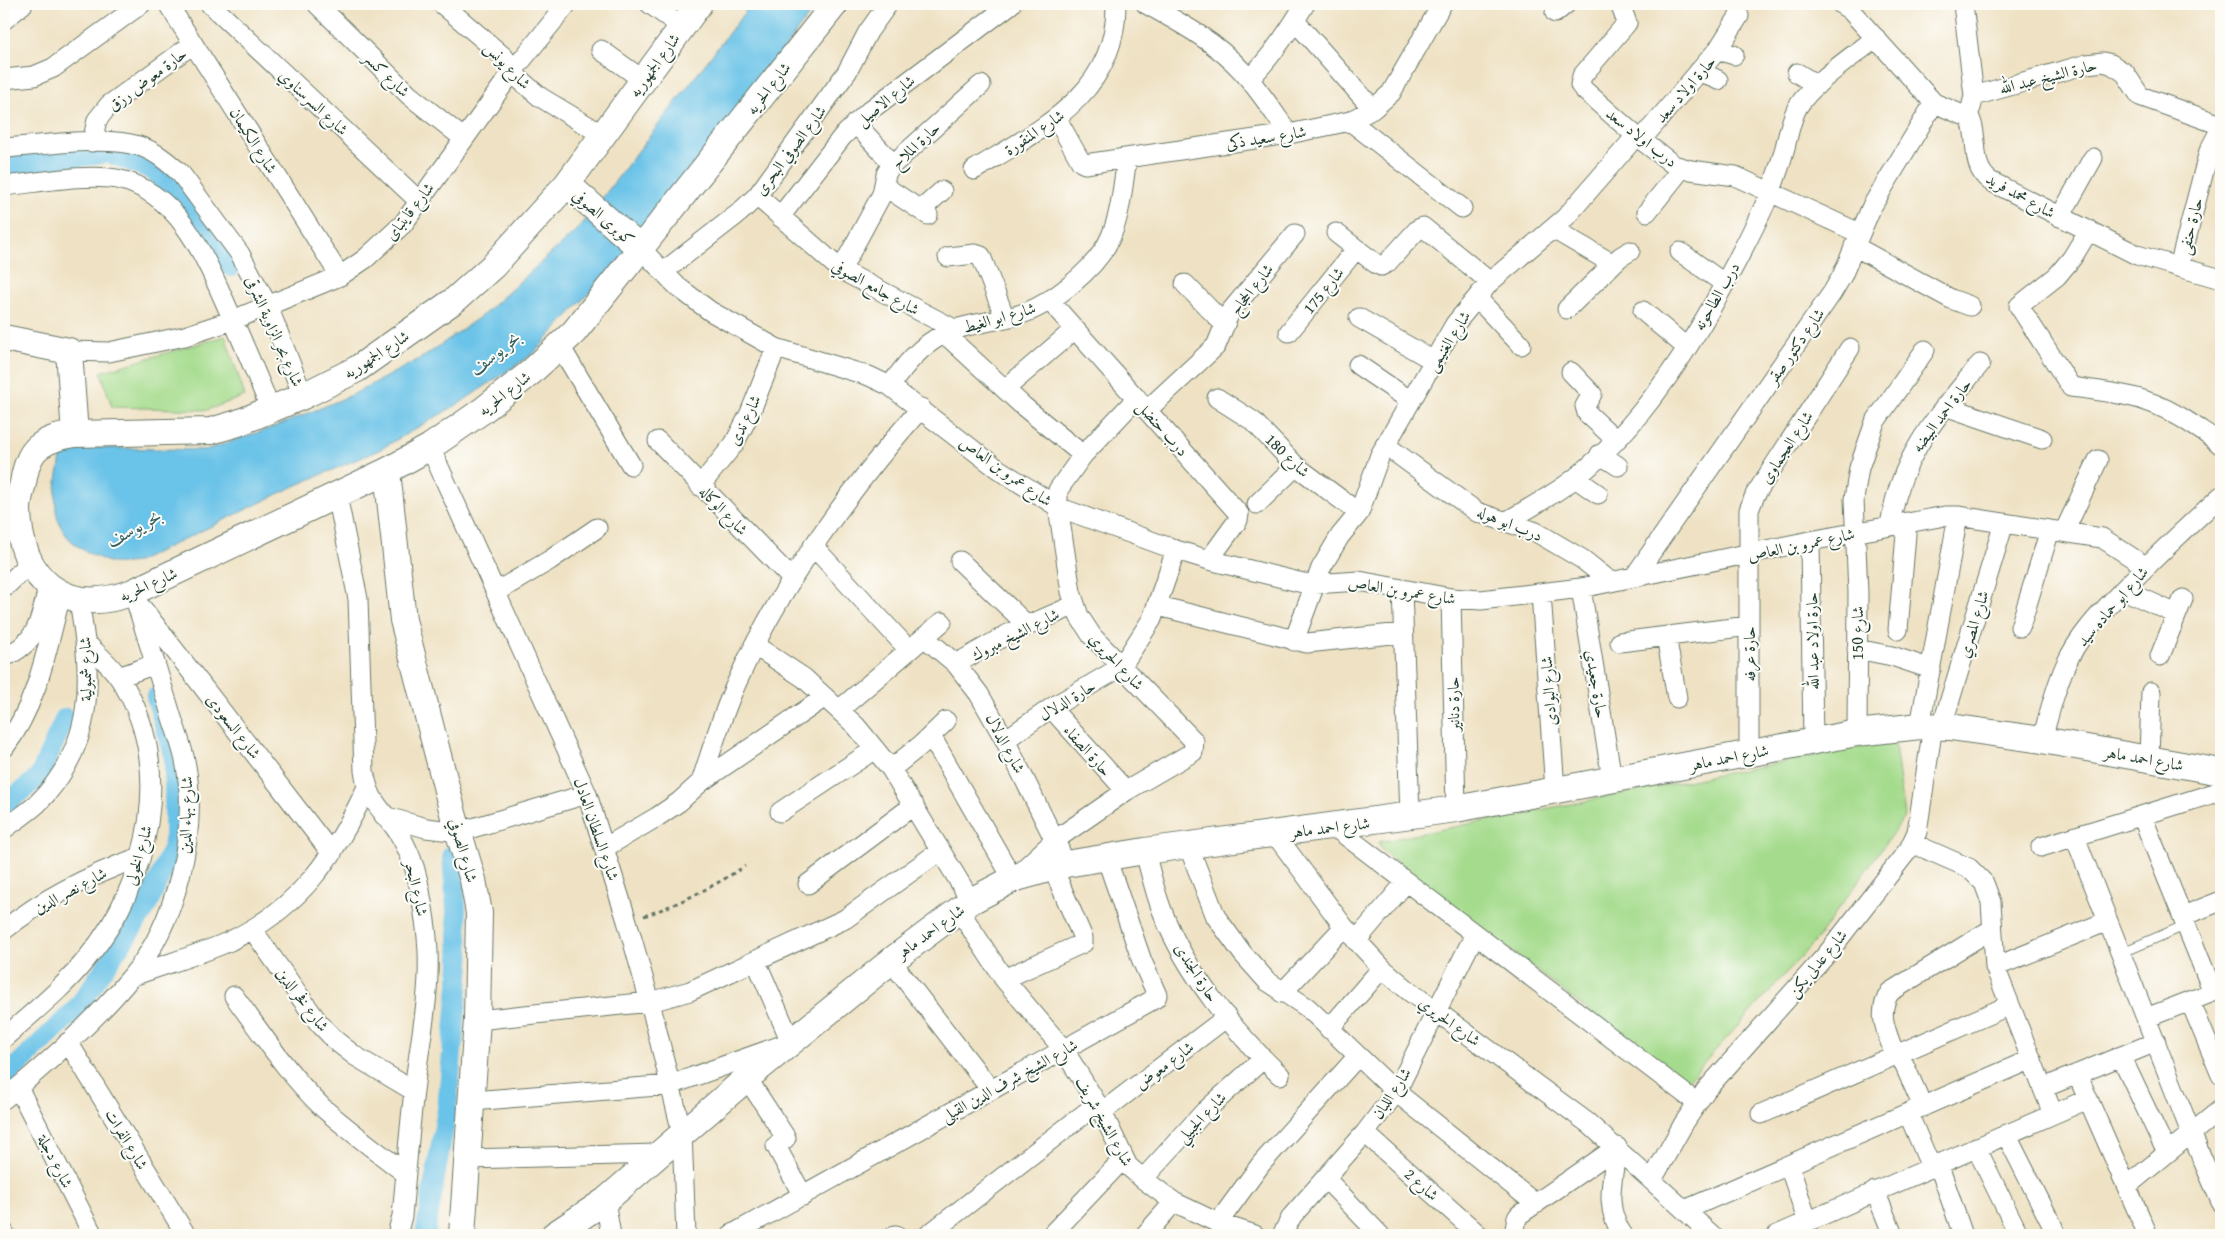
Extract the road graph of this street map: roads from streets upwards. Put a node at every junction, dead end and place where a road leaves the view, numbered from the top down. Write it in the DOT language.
graph roads {
  1 [pos="24,4"];
  2 [pos="141,4"];
  3 [pos="168,4"];
  4 [pos="210,4"];
  5 [pos="317,4"];
  6 [pos="442,4"];
  7 [pos="566,4"];
  8 [pos="650,4"];
  9 [pos="699,4"];
  10 [pos="835,4"];
  11 [pos="888,4"];
  12 [pos="1011,4"];
  13 [pos="1116,4"];
  14 [pos="1146,4"];
  15 [pos="1305,4"];
  16 [pos="1442,4"];
  17 [pos="1620,4"];
  18 [pos="1841,4"];
  19 [pos="1963,4"];
  20 [pos="1739,16"];
  21 [pos="4,20"];
  22 [pos="1295,21"];
  23 [pos="682,28"];
  24 [pos="1876,38"];
  25 [pos="194,44"];
  26 [pos="601,50"];
  27 [pos="513,71"];
  28 [pos="1699,71"];
  29 [pos="1797,73"];
  30 [pos="4,79"];
  31 [pos="1249,79"];
  32 [pos="643,80"];
  33 [pos="1718,80"];
  34 [pos="981,85"];
  35 [pos="1817,85"];
  36 [pos="1974,96"];
  37 [pos="1934,103"];
  38 [pos="1373,109"];
  39 [pos="1968,116"];
  40 [pos="1056,119"];
  41 [pos="1350,121"];
  42 [pos="855,124"];
  43 [pos="2221,127"];
  44 [pos="604,134"];
  45 [pos="1289,134"];
  46 [pos="463,138"];
  47 [pos="1639,138"];
  48 [pos="92,142"];
  49 [pos="4,148"];
  50 [pos="1128,158"];
  51 [pos="2093,158"];
  52 [pos="893,164"];
  53 [pos="1682,168"];
  54 [pos="974,170"];
  55 [pos="4,186"];
  56 [pos="884,186"];
  57 [pos="574,190"];
  58 [pos="942,191"];
  59 [pos="1771,191"];
  60 [pos="757,196"];
  61 [pos="419,201"];
  62 [pos="1462,208"];
  63 [pos="1647,212"];
  64 [pos="780,217"];
  65 [pos="2060,217"];
  66 [pos="1553,229"];
  67 [pos="2089,230"];
  68 [pos="1336,233"];
  69 [pos="1296,234"];
  70 [pos="1857,239"];
  71 [pos="636,245"];
  72 [pos="1356,249"];
  73 [pos="1630,251"];
  74 [pos="1680,252"];
  75 [pos="948,257"];
  76 [pos="1613,264"];
  77 [pos="2179,267"];
  78 [pos="841,270"];
  79 [pos="663,272"];
  80 [pos="2220,275"];
  81 [pos="340,276"];
  82 [pos="1490,282"];
  83 [pos="1185,284"];
  84 [pos="1725,284"];
  85 [pos="1476,298"];
  86 [pos="1049,300"];
  87 [pos="268,306"];
  88 [pos="1970,306"];
  89 [pos="1567,309"];
  90 [pos="1643,311"];
  91 [pos="1005,318"];
  92 [pos="1359,318"];
  93 [pos="233,320"];
  94 [pos="1225,325"];
  95 [pos="1075,329"];
  96 [pos="950,332"];
  97 [pos="1289,332"];
  98 [pos="4,338"];
  99 [pos="1521,345"];
  100 [pos="560,346"];
  101 [pos="1686,347"];
  102 [pos="776,348"];
  103 [pos="1850,348"];
  104 [pos="1925,350"];
  105 [pos="70,352"];
  106 [pos="1434,361"];
  107 [pos="1980,364"];
  108 [pos="1358,365"];
  109 [pos="1571,372"];
  110 [pos="890,386"];
  111 [pos="1005,389"];
  112 [pos="303,396"];
  113 [pos="1217,398"];
  114 [pos="1411,401"];
  115 [pos="1142,404"];
  116 [pos="1945,406"];
  117 [pos="921,408"];
  118 [pos="271,410"];
  119 [pos="76,434"];
  120 [pos="2042,439"];
  121 [pos="1616,440"];
  122 [pos="658,441"];
  123 [pos="1385,445"];
  124 [pos="2221,446"];
  125 [pos="430,447"];
  126 [pos="1600,454"];
  127 [pos="1082,455"];
  128 [pos="2098,460"];
  129 [pos="631,465"];
  130 [pos="1296,466"];
  131 [pos="1618,466"];
  132 [pos="387,471"];
  133 [pos="1575,478"];
  134 [pos="700,486"];
  135 [pos="1598,494"];
  136 [pos="338,495"];
  137 [pos="2221,496"];
  138 [pos="1257,504"];
  139 [pos="1058,506"];
  140 [pos="1359,513"];
  141 [pos="1958,516"];
  142 [pos="1507,521"];
  143 [pos="2004,523"];
  144 [pos="1899,524"];
  145 [pos="597,528"];
  146 [pos="2057,530"];
  147 [pos="1855,532"];
  148 [pos="1810,541"];
  149 [pos="813,546"];
  150 [pos="1176,550"];
  151 [pos="1750,554"];
  152 [pos="1210,560"];
  153 [pos="960,561"];
  154 [pos="31,562"];
  155 [pos="2145,566"];
  156 [pos="1634,577"];
  157 [pos="791,578"];
  158 [pos="1611,582"];
  159 [pos="1314,584"];
  160 [pos="4,588"];
  161 [pos="1581,588"];
  162 [pos="1402,589"];
  163 [pos="2124,590"];
  164 [pos="496,592"];
  165 [pos="1541,593"];
  166 [pos="63,594"];
  167 [pos="134,596"];
  168 [pos="1451,598"];
  169 [pos="1075,605"];
  170 [pos="1158,606"];
  171 [pos="942,622"];
  172 [pos="1027,625"];
  173 [pos="1750,626"];
  174 [pos="2020,627"];
  175 [pos="1898,630"];
  176 [pos="1402,633"];
  177 [pos="1666,636"];
  178 [pos="924,637"];
  179 [pos="1294,641"];
  180 [pos="1620,642"];
  181 [pos="86,644"];
  182 [pos="754,645"];
  183 [pos="1857,649"];
  184 [pos="909,650"];
  185 [pos="2160,656"];
  186 [pos="4,657"];
  187 [pos="155,664"];
  188 [pos="956,664"];
  189 [pos="1121,668"];
  190 [pos="1931,669"];
  191 [pos="119,678"];
  192 [pos="2151,692"];
  193 [pos="825,696"];
  194 [pos="1677,698"];
  195 [pos="1051,708"];
  196 [pos="839,710"];
  197 [pos="946,721"];
  198 [pos="1932,726"];
  199 [pos="1857,734"];
  200 [pos="931,736"];
  201 [pos="1005,740"];
  202 [pos="2042,740"];
  203 [pos="1813,742"];
  204 [pos="4,748"];
  205 [pos="875,749"];
  206 [pos="1749,754"];
  207 [pos="2149,759"];
  208 [pos="891,769"];
  209 [pos="2221,772"];
  210 [pos="1612,779"];
  211 [pos="701,782"];
  212 [pos="367,787"];
  213 [pos="1555,790"];
  214 [pos="1126,791"];
  215 [pos="2221,791"];
  216 [pos="587,794"];
  217 [pos="914,805"];
  218 [pos="1456,809"];
  219 [pos="780,812"];
  220 [pos="384,816"];
  221 [pos="1410,816"];
  222 [pos="2142,816"];
  223 [pos="1333,826"];
  224 [pos="4,830"];
  225 [pos="459,832"];
  226 [pos="1275,834"];
  227 [pos="2075,836"];
  228 [pos="1055,840"];
  229 [pos="1912,843"];
  230 [pos="1188,845"];
  231 [pos="2041,847"];
  232 [pos="604,848"];
  233 [pos="940,851"];
  234 [pos="1145,851"];
  235 [pos="332,854"];
  236 [pos="1106,857"];
  237 [pos="140,858"];
  238 [pos="1060,866"];
  239 [pos="1013,879"];
  240 [pos="1406,882"];
  241 [pos="808,884"];
  242 [pos="2221,901"];
  243 [pos="965,906"];
  244 [pos="2108,921"];
  245 [pos="2184,921"];
  246 [pos="252,929"];
  247 [pos="1992,929"];
  248 [pos="4,930"];
  249 [pos="1350,934"];
  250 [pos="1475,934"];
  251 [pos="756,961"];
  252 [pos="891,961"];
  253 [pos="1995,967"];
  254 [pos="1382,968"];
  255 [pos="133,976"];
  256 [pos="1004,979"];
  257 [pos="2217,990"];
  258 [pos="1282,993"];
  259 [pos="234,996"];
  260 [pos="2190,1001"];
  261 [pos="650,1002"];
  262 [pos="2010,1005"];
  263 [pos="1436,1012"];
  264 [pos="1227,1017"];
  265 [pos="2146,1018"];
  266 [pos="477,1020"];
  267 [pos="1329,1029"];
  268 [pos="4,1038"];
  269 [pos="68,1042"];
  270 [pos="791,1042"];
  271 [pos="2156,1042"];
  272 [pos="1064,1050"];
  273 [pos="1897,1054"];
  274 [pos="2121,1056"];
  275 [pos="1357,1057"];
  276 [pos="1262,1058"];
  277 [pos="2032,1059"];
  278 [pos="2078,1074"];
  279 [pos="2221,1074"];
  280 [pos="1280,1075"];
  281 [pos="748,1078"];
  282 [pos="670,1085"];
  283 [pos="18,1087"];
  284 [pos="2043,1088"];
  285 [pos="991,1090"];
  286 [pos="414,1091"];
  287 [pos="1396,1092"];
  288 [pos="2088,1098"];
  289 [pos="4,1099"];
  290 [pos="472,1101"];
  291 [pos="1697,1103"];
  292 [pos="1099,1108"];
  293 [pos="2221,1109"];
  294 [pos="1916,1110"];
  295 [pos="1761,1114"];
  296 [pos="2053,1114"];
  297 [pos="1365,1132"];
  298 [pos="682,1133"];
  299 [pos="2192,1133"];
  300 [pos="2006,1134"];
  301 [pos="1617,1147"];
  302 [pos="1976,1147"];
  303 [pos="2168,1153"];
  304 [pos="658,1154"];
  305 [pos="468,1159"];
  306 [pos="1123,1159"];
  307 [pos="1788,1165"];
  308 [pos="1935,1165"];
  309 [pos="406,1174"];
  310 [pos="1325,1178"];
  311 [pos="1143,1180"];
  312 [pos="1652,1180"];
  313 [pos="2127,1186"];
  314 [pos="466,1188"];
  315 [pos="1875,1191"];
  316 [pos="802,1196"];
  317 [pos="605,1201"];
  318 [pos="1174,1202"];
  319 [pos="2221,1202"];
  320 [pos="1536,1204"];
  321 [pos="1685,1210"];
  322 [pos="1807,1220"];
  323 [pos="1218,1223"];
  324 [pos="2056,1233"];
  325 [pos="1620,1234"];
  326 [pos="93,1235"];
  327 [pos="186,1235"];
  328 [pos="397,1235"];
  329 [pos="462,1235"];
  330 [pos="481,1235"];
  331 [pos="554,1235"];
  332 [pos="611,1235"];
  333 [pos="686,1235"];
  334 [pos="732,1235"];
  335 [pos="928,1235"];
  336 [pos="1051,1235"];
  337 [pos="1145,1235"];
  338 [pos="1255,1235"];
  339 [pos="1282,1235"];
  340 [pos="1380,1235"];
  341 [pos="1479,1235"];
  342 [pos="1514,1235"];
  343 [pos="1712,1235"];
  344 [pos="1777,1235"];
  345 [pos="1893,1235"];
  346 [pos="1963,1235"];
  347 [pos="2019,1235"];
  348 [pos="2148,1235"];
  1 -- 21 [label="street"];
  2 -- 30 [label="street"];
  3 -- 25 [label="street, شارع الكيمان"];
  4 -- 61 [label="street, شارع السرسناوي"];
  5 -- 46 [label="street, شارع كسر"];
  6 -- 27 [label="street, شارع يونس"];
  7 -- 27 [label="street, شارع قايتباى"];
  8 -- 23 [label="street"];
  9 -- 23 [label="street, شارع الجمهوريه"];
  10 -- 71 [label="street, شارع الحريه"];
  11 -- 60 [label="street, شارع الصوفي البحرى"];
  12 -- 42 [label="street, شارع الاصيل"];
  13 -- 40 [label="street, شارع المنقورة"];
  14 -- 31 [label="street"];
  15 -- 22 [label="street"];
  16 -- 38 [label="street, شارع سعيد ذكى"];
  17 -- 47 [label="street, درب اولاد سعد"];
  18 -- 24 [label="street"];
  19 -- 36 [label="street"];
  20 -- 28 [label="street, حارة اولاد سعد"];
  22 -- 31 [label="street"];
  22 -- 38 [label="street"];
  23 -- 32 [label="street, شارع الجمهوريه"];
  24 -- 35 [label="street, درب الطاحونه"];
  24 -- 37 [label="street"];
  25 -- 48 [label="street, حارة معوض رزق"];
  25 -- 81 [label="street, شارع الكيمان"];
  26 -- 32 [label="street"];
  27 -- 44 [label="street, شارع يونس"];
  27 -- 46 [label="street, شارع قايتباى"];
  28 -- 33 [label="street"];
  28 -- 47 [label="street, حارة اولاد سعد"];
  29 -- 35 [label="street"];
  31 -- 45 [label="street"];
  32 -- 44 [label="street, شارع الجمهوريه"];
  34 -- 52 [label="street, حارة الملاح"];
  35 -- 59 [label="street, درب الطاحونه"];
  36 -- 39 [label="street"];
  36 -- 43 [label="street, حارة الشيخ عبد الله"];
  37 -- 39 [label="street"];
  37 -- 70 [label="street, شارع دكتور صقر"];
  38 -- 41 [label="street, شارع سعيد ذكى"];
  39 -- 65 [label="street, شارع محمد فريد"];
  40 -- 50 [label="street, شارع سعيد ذكى"];
  40 -- 54 [label="street, شارع المنقورة"];
  41 -- 45 [label="street, شارع سعيد ذكى"];
  41 -- 62 [label="street"];
  42 -- 52 [label="street"];
  42 -- 64 [label="street, شارع الاصيل"];
  43 -- 77 [label="street, حارة حنفى"];
  44 -- 57 [label="street, شارع الجمهوريه"];
  45 -- 50 [label="street, شارع سعيد ذكى"];
  46 -- 61 [label="street, شارع قايتباى"];
  47 -- 53 [label="street, درب اولاد سعد"];
  47 -- 66 [label="street, شارع الغنيمى"];
  48 -- 49 [label="street, شارع بحر الزاوية الشرقى"];
  48 -- 87 [label="street, شارع بحر الزاوية الشرقى"];
  50 -- 86 [label="street, شارع ابو الغيط"];
  51 -- 65 [label="street"];
  52 -- 56 [label="street, حارة الملاح"];
  53 -- 59 [label="street, درب اولاد سعد"];
  53 -- 63 [label="street"];
  55 -- 93 [label="street, شارع بحر الزاوية الشرقى"];
  56 -- 58 [label="street"];
  56 -- 78 [label="street, حارة الملاح"];
  57 -- 71 [label="street, كوبرى الصوفي"];
  57 -- 112 [label="street, شارع الجمهوريه"];
  59 -- 70 [label="street, درب اولاد سعد"];
  59 -- 84 [label="street, درب الطاحونه"];
  60 -- 64 [label="street, شارع جامع الصوفي"];
  60 -- 79 [label="street, شارع الصوفي البحرى"];
  61 -- 81 [label="street, شارع قايتباى"];
  64 -- 78 [label="street, شارع جامع الصوفي"];
  65 -- 67 [label="street, شارع محمد فريد"];
  66 -- 76 [label="street"];
  66 -- 82 [label="street, شارع الغنيمى"];
  67 -- 77 [label="street, شارع محمد فريد"];
  67 -- 124 [label="street"];
  68 -- 72 [label="street"];
  69 -- 94 [label="street, شارع الحجاج"];
  70 -- 88 [label="street, درب اولاد سعد"];
  70 -- 156 [label="street, شارع دكتور صقر"];
  71 -- 79 [label="street, شارع عمرو بن العاص"];
  71 -- 100 [label="street, شارع الحريه"];
  72 -- 82 [label="street"];
  72 -- 97 [label="street, شارع 175"];
  73 -- 76 [label="street"];
  74 -- 84 [label="street"];
  75 -- 91 [label="street"];
  76 -- 89 [label="street"];
  77 -- 80 [label="street, شارع محمد فريد"];
  78 -- 96 [label="street, شارع جامع الصوفي"];
  79 -- 102 [label="street, شارع عمرو بن العاص"];
  81 -- 87 [label="street, شارع قايتباى"];
  82 -- 85 [label="street, شارع الغنيمى"];
  83 -- 94 [label="street"];
  84 -- 101 [label="street, درب الطاحونه"];
  85 -- 99 [label="street"];
  85 -- 106 [label="street, شارع الغنيمى"];
  86 -- 91 [label="street, شارع ابو الغيط"];
  86 -- 95 [label="street, درب حنضل"];
  87 -- 93 [label="street, شارع قايتباى"];
  87 -- 112 [label="street, شارع بحر الزاوية الشرقى"];
  90 -- 101 [label="street"];
  91 -- 96 [label="street, شارع ابو الغيط"];
  92 -- 106 [label="street"];
  93 -- 105 [label="street, شارع قايتباى"];
  93 -- 118 [label="street, شارع بحر الزاوية الشرقى"];
  94 -- 115 [label="street, شارع الحجاج"];
  95 -- 111 [label="street"];
  95 -- 115 [label="street, درب حنضل"];
  96 -- 110 [label="street, شارع ابو الغيط"];
  96 -- 111 [label="street, شارع جامع الصوفي"];
  98 -- 105 [label="street"];
  100 -- 125 [label="street, شارع الحريه"];
  100 -- 129 [label="street"];
  101 -- 121 [label="street, درب الطاحونه"];
  102 -- 110 [label="street, شارع عمرو بن العاص"];
  102 -- 134 [label="street, شارع ندى"];
  103 -- 151 [label="street, شارع العجماوى"];
  104 -- 147 [label="street, شارع 150"];
  105 -- 119 [label="street"];
  106 -- 114 [label="street, شارع الغنيمى"];
  107 -- 116 [label="street, حارة احمد البيضه"];
  108 -- 114 [label="street"];
  109 -- 121 [label="street"];
  110 -- 117 [label="street, شارع عمرو بن العاص"];
  111 -- 127 [label="street, شارع جامع الصوفي"];
  112 -- 118 [label="street, شارع الجمهوريه"];
  113 -- 130 [label="street, شارع 180"];
  114 -- 123 [label="street, شارع الغنيمى"];
  115 -- 127 [label="street, شارع الحجاج"];
  115 -- 152 [label="street, درب حنضل"];
  116 -- 120 [label="street"];
  116 -- 144 [label="street, حارة احمد البيضه"];
  117 -- 139 [label="street, شارع عمرو بن العاص"];
  117 -- 149 [label="street"];
  118 -- 119 [label="street, شارع الجمهوريه"];
  119 -- 154 [label="street, شارع الجمهوريه"];
  121 -- 126 [label="street, درب الطاحونه"];
  122 -- 134 [label="street, شارع الوكاله"];
  123 -- 140 [label="street, شارع الغنيمى"];
  123 -- 142 [label="street, درب ابو هوله"];
  125 -- 132 [label="street, شارع الحريه"];
  125 -- 164 [label="street, شارع السلطان العادل"];
  126 -- 131 [label="street"];
  126 -- 133 [label="street, درب الطاحونه"];
  127 -- 139 [label="street, شارع الحجاج"];
  128 -- 146 [label="street"];
  130 -- 138 [label="street"];
  130 -- 140 [label="street, شارع 180"];
  132 -- 136 [label="street, شارع الحريه"];
  132 -- 225 [label="street, شارع الصوفي"];
  133 -- 135 [label="street"];
  133 -- 142 [label="street, درب الطاحونه"];
  134 -- 157 [label="street, شارع الوكاله"];
  136 -- 167 [label="street, شارع الحريه"];
  136 -- 212 [label="street, شارع البحر"];
  137 -- 155 [label="street, شارع ابو حماده سيد"];
  139 -- 150 [label="street, شارع عمرو بن العاص"];
  139 -- 169 [label="street, شارع الحريري"];
  140 -- 159 [label="street, شارع الغنيمى"];
  141 -- 143 [label="street, شارع عمرو بن العاص"];
  141 -- 144 [label="street, شارع عمرو بن العاص"];
  141 -- 190 [label="street"];
  142 -- 158 [label="street, درب ابو هوله"];
  143 -- 146 [label="street, شارع عمرو بن العاص"];
  143 -- 198 [label="street, شارع المصري"];
  144 -- 147 [label="street, شارع عمرو بن العاص"];
  144 -- 175 [label="street, حارة احمد البيضه"];
  145 -- 164 [label="street"];
  146 -- 155 [label="street, شارع عمرو بن العاص"];
  146 -- 174 [label="street"];
  147 -- 148 [label="street, شارع عمرو بن العاص"];
  147 -- 183 [label="street, شارع 150"];
  148 -- 151 [label="street, شارع عمرو بن العاص"];
  148 -- 203 [label="street, حارة اولاد عبد الله"];
  149 -- 157 [label="street"];
  149 -- 184 [label="street"];
  150 -- 152 [label="street, شارع عمرو بن العاص"];
  150 -- 170 [label="street, حارة الدلال"];
  151 -- 156 [label="street, شارع عمرو بن العاص"];
  151 -- 173 [label="street, حارة عرفه"];
  152 -- 159 [label="street, شارع عمرو بن العاص"];
  153 -- 172 [label="street"];
  154 -- 160 [label="street"];
  154 -- 166 [label="street"];
  155 -- 163 [label="street, شارع ابو حماده سيد"];
  156 -- 158 [label="street, شارع عمرو بن العاص"];
  157 -- 182 [label="street"];
  158 -- 161 [label="street, شارع عمرو بن العاص"];
  159 -- 162 [label="street, شارع عمرو بن العاص"];
  159 -- 179 [label="street, شارع الغنيمى"];
  161 -- 165 [label="street, شارع عمرو بن العاص"];
  161 -- 210 [label="street, حارة جعيدي"];
  162 -- 168 [label="street, شارع عمرو بن العاص"];
  162 -- 176 [label="street"];
  163 -- 185 [label="street"];
  163 -- 202 [label="street, شارع ابو حماده سيد"];
  164 -- 216 [label="street, شارع السلطان العادل"];
  165 -- 168 [label="street, شارع عمرو بن العاص"];
  165 -- 213 [label="street, شارع البوادى"];
  166 -- 167 [label="street, شارع الحريه"];
  166 -- 181 [label="street, شارع شمبولية"];
  166 -- 186 [label="street"];
  166 -- 204 [label="street"];
  167 -- 187 [label="street, شارع بهاء الدين"];
  167 -- 235 [label="street, شارع السعودى"];
  168 -- 218 [label="street, حارة دنانير"];
  169 -- 172 [label="street, شارع الشيخ مبروك"];
  169 -- 189 [label="street, شارع الحريري"];
  170 -- 179 [label="street"];
  170 -- 189 [label="street, حارة الدلال"];
  171 -- 178 [label="street"];
  172 -- 188 [label="street, شارع الشيخ مبروك"];
  173 -- 177 [label="street"];
  173 -- 206 [label="street, حارة عرفه"];
  176 -- 179 [label="street"];
  176 -- 221 [label="street"];
  177 -- 180 [label="street"];
  177 -- 194 [label="street"];
  178 -- 184 [label="street"];
  178 -- 188 [label="street, شارع الدلال"];
  181 -- 191 [label="street, شارع الخولى"];
  181 -- 224 [label="street, شارع شمبولية"];
  182 -- 193 [label="street, شارع الشيخ شريف"];
  182 -- 211 [label="street"];
  183 -- 190 [label="street"];
  183 -- 199 [label="street, شارع 150"];
  184 -- 196 [label="street"];
  187 -- 191 [label="street"];
  187 -- 255 [label="street, شارع بهاء الدين"];
  188 -- 201 [label="street, شارع الدلال"];
  189 -- 195 [label="street, حارة الدلال"];
  189 -- 214 [label="street, شارع الحريري"];
  190 -- 198 [label="street"];
  191 -- 237 [label="street, شارع الخولى"];
  192 -- 207 [label="street"];
  193 -- 196 [label="street, شارع الشيخ شريف"];
  193 -- 211 [label="street"];
  195 -- 201 [label="street, حارة الدلال"];
  195 -- 214 [label="street, حارة الصفاء"];
  196 -- 205 [label="street, شارع الشيخ شريف"];
  197 -- 200 [label="street"];
  198 -- 199 [label="street, شارع احمد ماهر"];
  198 -- 202 [label="street, شارع احمد ماهر"];
  198 -- 229 [label="street, شارع عدلى يكن"];
  199 -- 203 [label="street, شارع احمد ماهر"];
  200 -- 208 [label="street"];
  200 -- 239 [label="street"];
  201 -- 228 [label="street, شارع الدلال"];
  202 -- 207 [label="street, شارع احمد ماهر"];
  203 -- 206 [label="street, شارع احمد ماهر"];
  205 -- 208 [label="street, شارع الشيخ شريف"];
  205 -- 219 [label="street"];
  206 -- 210 [label="street, شارع احمد ماهر"];
  207 -- 209 [label="street, شارع احمد ماهر"];
  208 -- 217 [label="street, شارع الشيخ شريف"];
  210 -- 213 [label="street, شارع احمد ماهر"];
  211 -- 232 [label="street"];
  212 -- 220 [label="street, شارع البحر"];
  212 -- 235 [label="street"];
  213 -- 218 [label="street, شارع احمد ماهر"];
  214 -- 228 [label="street"];
  215 -- 222 [label="street"];
  216 -- 225 [label="street"];
  216 -- 232 [label="street, شارع السلطان العادل"];
  217 -- 233 [label="street, شارع الشيخ شريف"];
  217 -- 241 [label="street"];
  218 -- 221 [label="street, شارع احمد ماهر"];
  220 -- 225 [label="street"];
  220 -- 286 [label="street, شارع البحر"];
  221 -- 223 [label="street, شارع احمد ماهر"];
  222 -- 227 [label="street"];
  222 -- 245 [label="street"];
  223 -- 226 [label="street, شارع احمد ماهر"];
  223 -- 240 [label="street"];
  225 -- 266 [label="street, شارع الصوفي"];
  226 -- 230 [label="street, شارع احمد ماهر"];
  226 -- 249 [label="street, شارع الحريري"];
  227 -- 231 [label="street"];
  227 -- 244 [label="street"];
  228 -- 238 [label="street, شارع الدلال"];
  228 -- 239 [label="street"];
  229 -- 247 [label="street"];
  229 -- 291 [label="street, شارع عدلى يكن"];
  230 -- 234 [label="street, شارع احمد ماهر"];
  230 -- 258 [label="street"];
  232 -- 261 [label="street, شارع السلطان العادل"];
  233 -- 243 [label="street, شارع الشيخ شريف"];
  233 -- 251 [label="street"];
  234 -- 236 [label="street, شارع احمد ماهر"];
  234 -- 264 [label="street, حارة الجندى"];
  235 -- 246 [label="street"];
  236 -- 238 [label="street, شارع احمد ماهر"];
  236 -- 272 [label="street, شارع الشيخ شرف الدين القبلى"];
  237 -- 248 [label="street, شارع نصر الدين"];
  237 -- 268 [label="street, شارع الخولى"];
  238 -- 239 [label="street, شارع احمد ماهر"];
  238 -- 256 [label="street, شارع الدلال"];
  239 -- 243 [label="street, شارع احمد ماهر"];
  240 -- 249 [label="street"];
  240 -- 250 [label="street"];
  242 -- 245 [label="street"];
  243 -- 252 [label="street, شارع احمد ماهر"];
  243 -- 256 [label="street, شارع الشيخ شريف"];
  244 -- 253 [label="street"];
  244 -- 265 [label="street"];
  245 -- 257 [label="street"];
  246 -- 255 [label="street"];
  246 -- 286 [label="street, شارع فخر الدين"];
  247 -- 253 [label="street"];
  247 -- 273 [label="street"];
  249 -- 254 [label="street, شارع الحريري"];
  249 -- 258 [label="street"];
  250 -- 263 [label="street, شارع اللبان"];
  250 -- 291 [label="street"];
  251 -- 261 [label="street"];
  251 -- 270 [label="street"];
  252 -- 270 [label="street, شارع احمد ماهر"];
  252 -- 285 [label="street"];
  253 -- 262 [label="street"];
  254 -- 263 [label="street, شارع الحريري"];
  254 -- 267 [label="street"];
  255 -- 269 [label="street, شارع بهاء الدين"];
  256 -- 272 [label="street, شارع الشيخ شريف"];
  257 -- 260 [label="street"];
  258 -- 267 [label="street"];
  259 -- 309 [label="street"];
  260 -- 265 [label="street"];
  260 -- 279 [label="street"];
  261 -- 266 [label="street"];
  261 -- 282 [label="street, شارع السلطان العادل"];
  262 -- 273 [label="street"];
  262 -- 277 [label="street"];
  263 -- 287 [label="street, شارع اللبان"];
  263 -- 301 [label="street, شارع الحريري"];
  264 -- 276 [label="street, حارة الجندى"];
  264 -- 292 [label="street, شارع معوض"];
  265 -- 271 [label="street"];
  266 -- 290 [label="street, شارع الصوفي"];
  267 -- 275 [label="street"];
  269 -- 283 [label="street, شارع بهاء الدين"];
  269 -- 327 [label="street, شارع الفرات"];
  270 -- 281 [label="street, شارع احمد ماهر"];
  270 -- 282 [label="street"];
  271 -- 274 [label="street"];
  271 -- 299 [label="street"];
  272 -- 285 [label="street, شارع الشيخ شرف الدين القبلى"];
  272 -- 292 [label="street, شارع الشيخ شريف"];
  273 -- 294 [label="street"];
  273 -- 295 [label="street"];
  274 -- 278 [label="street"];
  274 -- 303 [label="street"];
  275 -- 287 [label="street"];
  275 -- 323 [label="street"];
  276 -- 280 [label="street, حارة الجندى"];
  276 -- 311 [label="street, شارع الجبيلي"];
  277 -- 284 [label="street"];
  277 -- 294 [label="street"];
  278 -- 284 [label="street"];
  278 -- 288 [label="street"];
  281 -- 298 [label="street, شارع احمد ماهر"];
  281 -- 316 [label="street"];
  282 -- 290 [label="street"];
  282 -- 298 [label="street, شارع السلطان العادل"];
  283 -- 289 [label="street, شارع بهاء الدين"];
  283 -- 326 [label="street, شارع دجلة"];
  284 -- 296 [label="street"];
  285 -- 316 [label="street, شارع الشيخ شرف الدين القبلى"];
  286 -- 309 [label="street, شارع البحر"];
  287 -- 297 [label="street, شارع اللبان"];
  287 -- 320 [label="street"];
  288 -- 296 [label="street"];
  288 -- 313 [label="street"];
  290 -- 305 [label="street, شارع الصوفي"];
  291 -- 312 [label="street, شارع عدلى يكن"];
  292 -- 306 [label="street, شارع الشيخ شريف"];
  292 -- 335 [label="street, شارع معوض"];
  293 -- 299 [label="street"];
  294 -- 307 [label="street"];
  294 -- 308 [label="street"];
  296 -- 300 [label="street"];
  297 -- 310 [label="street, شارع اللبان"];
  297 -- 341 [label="street, شارع 2"];
  298 -- 304 [label="street, شارع احمد ماهر"];
  298 -- 333 [label="street, شارع السلطان العادل"];
  299 -- 303 [label="street"];
  299 -- 319 [label="street"];
  300 -- 302 [label="street"];
  300 -- 324 [label="street"];
  301 -- 312 [label="street, شارع الحريري"];
  301 -- 320 [label="street"];
  301 -- 325 [label="street"];
  302 -- 308 [label="street"];
  302 -- 347 [label="street"];
  303 -- 313 [label="street"];
  304 -- 305 [label="street"];
  304 -- 317 [label="street, شارع احمد ماهر"];
  305 -- 314 [label="street, شارع الصوفي"];
  306 -- 311 [label="street, شارع الشيخ شريف"];
  306 -- 336 [label="street"];
  307 -- 321 [label="street"];
  307 -- 322 [label="street"];
  308 -- 315 [label="street"];
  308 -- 346 [label="street"];
  309 -- 328 [label="street, شارع البحر"];
  310 -- 339 [label="street, شارع اللبان"];
  310 -- 340 [label="street"];
  311 -- 318 [label="street, شارع الشيخ شريف"];
  312 -- 321 [label="street, شارع الحريري"];
  313 -- 348 [label="street"];
  314 -- 329 [label="street, شارع الصوفي"];
  314 -- 330 [label="street"];
  315 -- 322 [label="street"];
  315 -- 345 [label="street"];
  316 -- 334 [label="street, شارع الشيخ شرف الدين القبلى"];
  317 -- 331 [label="street, شارع احمد ماهر"];
  317 -- 332 [label="street"];
  318 -- 323 [label="street, شارع الشيخ شريف"];
  318 -- 337 [label="street"];
  320 -- 342 [label="street"];
  321 -- 343 [label="street, شارع الحريري"];
  322 -- 344 [label="street"];
  323 -- 338 [label="street, شارع الشيخ شريف"];
}
